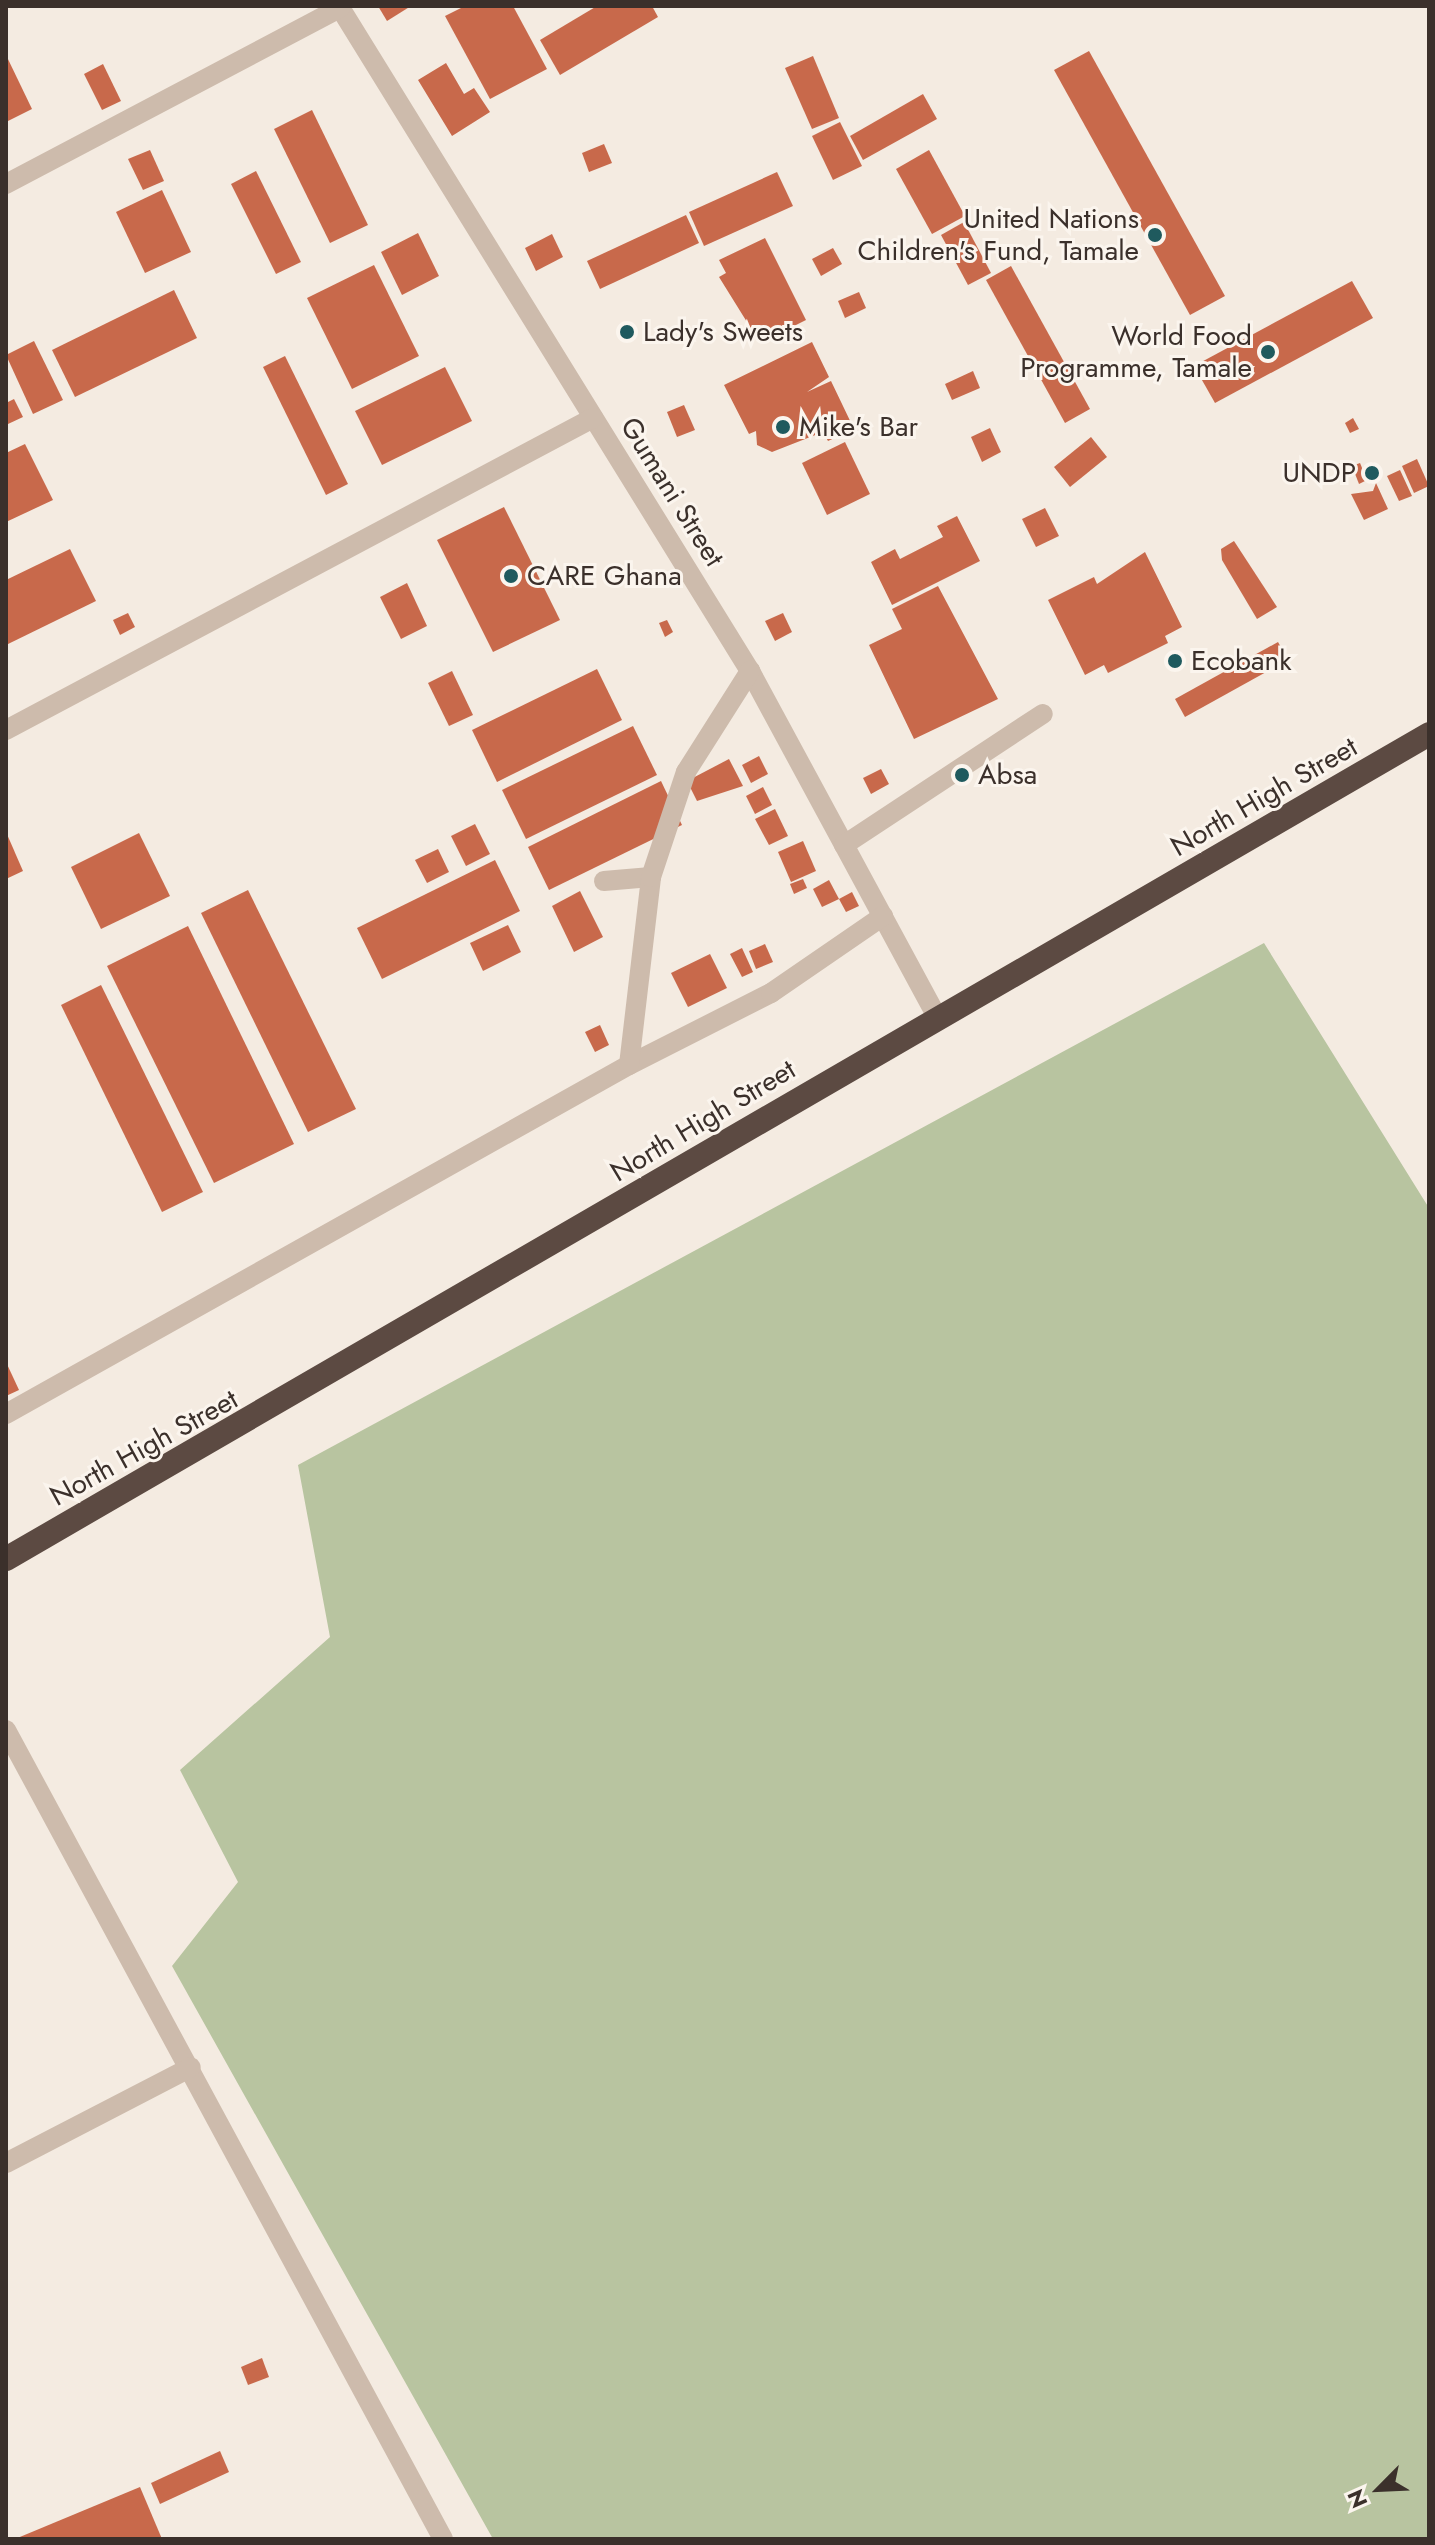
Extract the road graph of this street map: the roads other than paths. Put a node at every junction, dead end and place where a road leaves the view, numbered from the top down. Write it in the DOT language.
graph roads {
  1 [pos="340,7"];
  2 [pos="6,184"];
  3 [pos="593,418"];
  4 [pos="750,671"];
  5 [pos="1043,714"];
  6 [pos="6,730"];
  7 [pos="1429,734"];
  8 [pos="844,845"];
  9 [pos="651,877"];
  10 [pos="604,881"];
  11 [pos="883,916"];
  12 [pos="938,1018"];
  13 [pos="629,1065"];
  14 [pos="6,1414"];
  15 [pos="6,1559"];
  16 [pos="6,1730"];
  17 [pos="191,2067"];
  18 [pos="6,2163"];
  19 [pos="443,2539"];
  1 -- 2 [label="street"];
  1 -- 3 [label="street, Gumani Street"];
  3 -- 4 [label="street, Gumani Street"];
  3 -- 6 [label="street"];
  4 -- 8 [label="street, Gumani Street"];
  4 -- 9 [label="street"];
  5 -- 8 [label="street"];
  7 -- 12 [label="highway, North High Street"];
  8 -- 11 [label="street, Gumani Street"];
  9 -- 10 [label="street"];
  9 -- 13 [label="street"];
  11 -- 12 [label="street, Gumani Street"];
  11 -- 13 [label="street"];
  12 -- 15 [label="highway, North High Street"];
  13 -- 14 [label="street"];
  16 -- 17 [label="street"];
  17 -- 18 [label="street"];
  17 -- 19 [label="street"];
}
